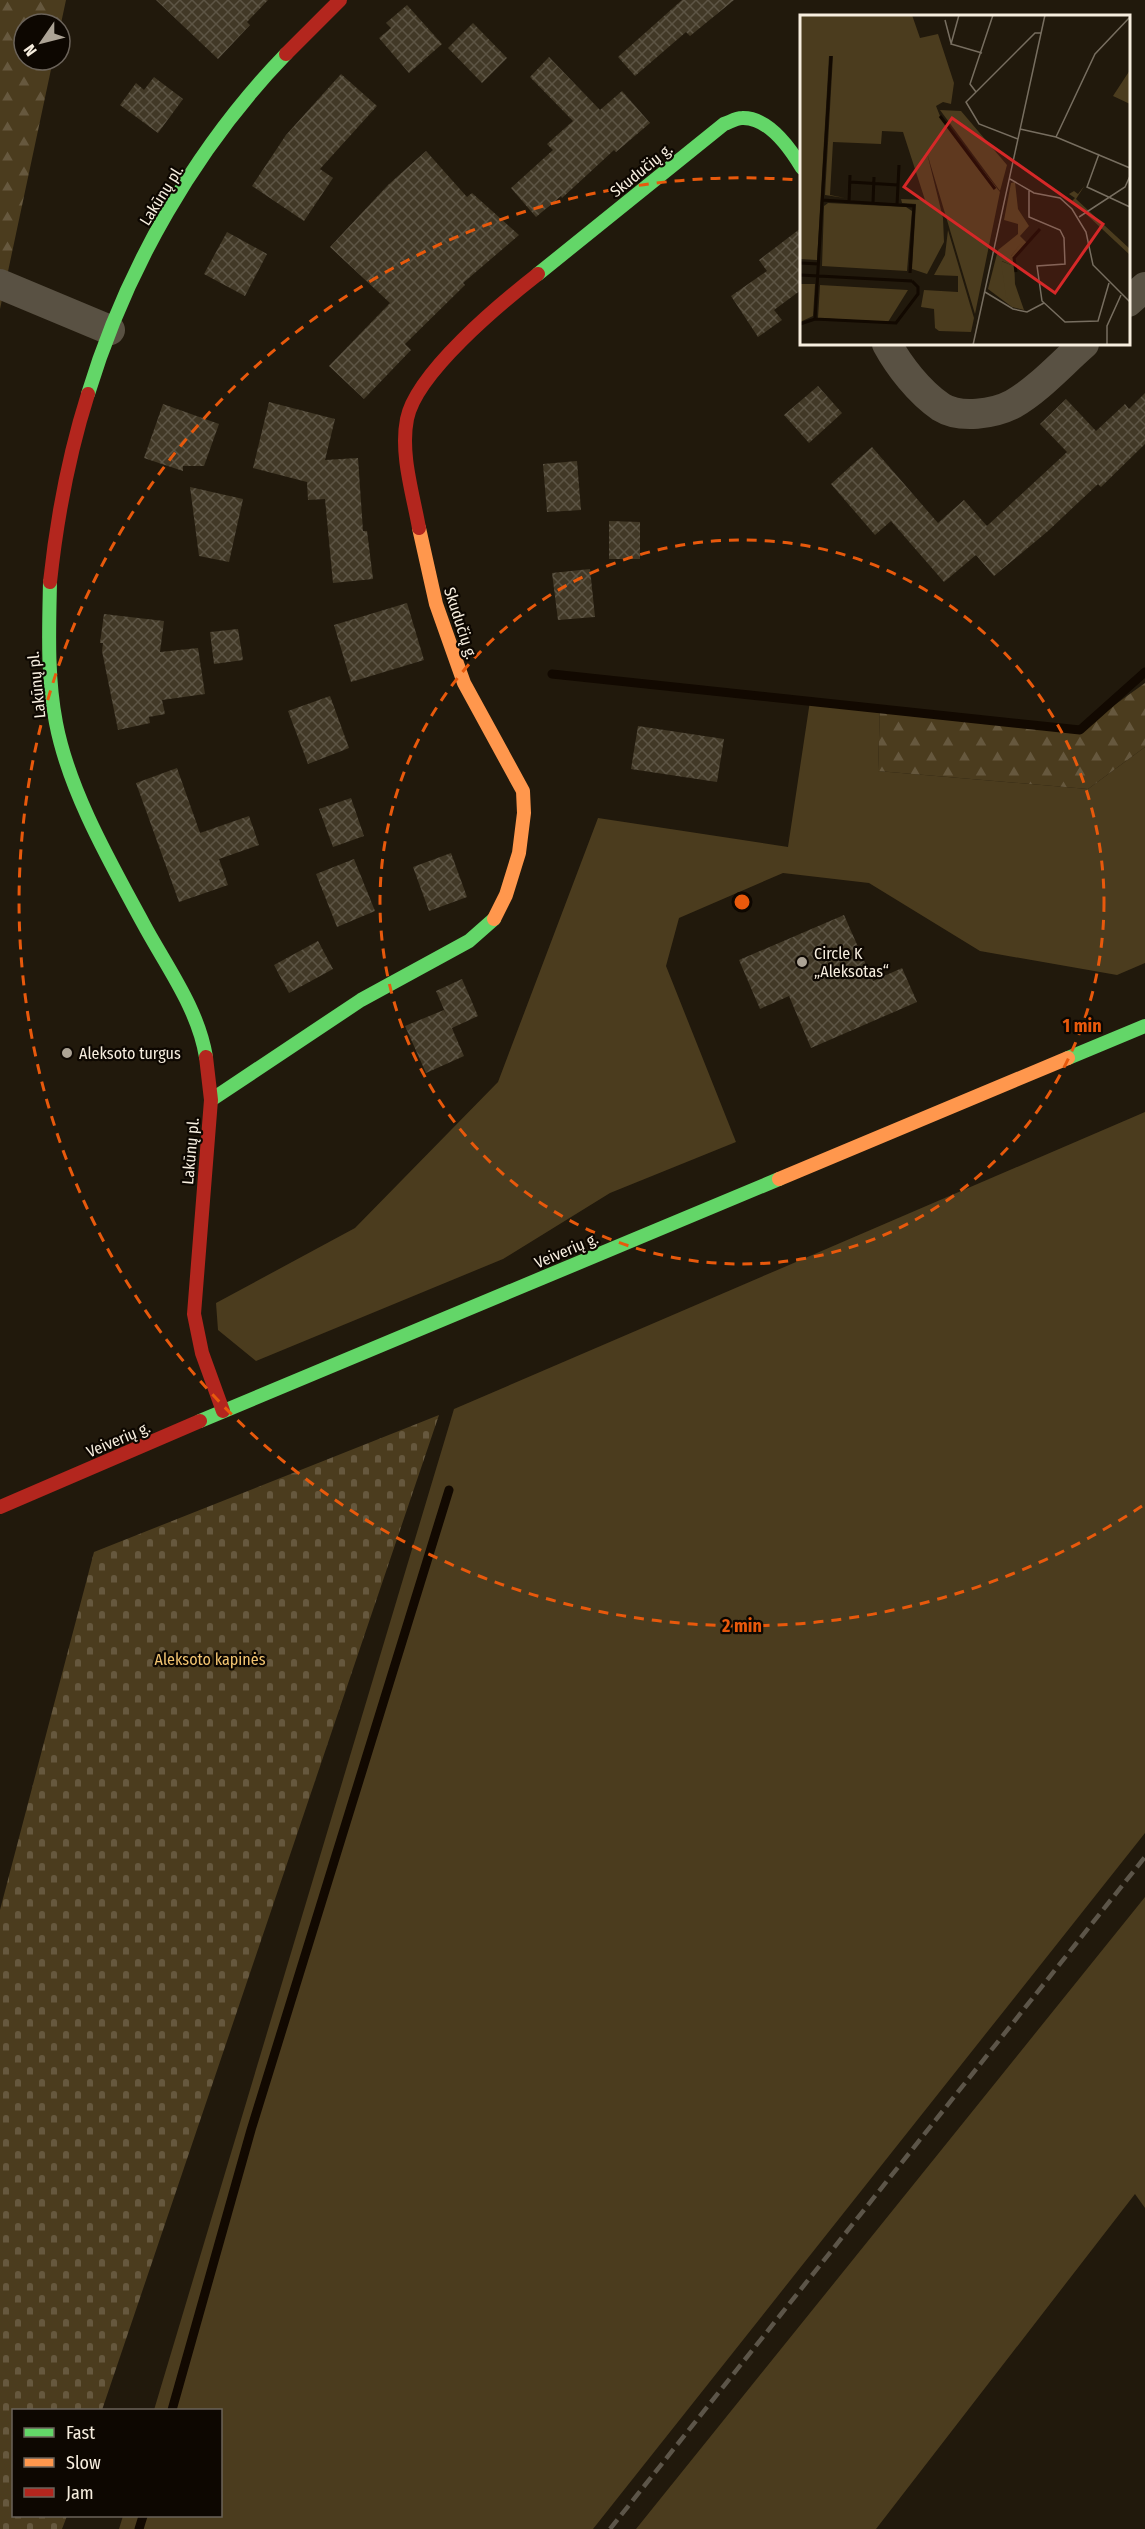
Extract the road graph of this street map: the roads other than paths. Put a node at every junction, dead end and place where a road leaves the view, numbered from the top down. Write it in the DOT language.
graph roads {
  1 [pos="340,0"];
  2 [pos="800,166"];
  3 [pos="0,284"];
  4 [pos="1145,287"];
  5 [pos="1130,300"];
  6 [pos="110,330"];
  7 [pos="887,345"];
  8 [pos="1082,345"];
  9 [pos="1145,1026"];
  10 [pos="211,1100"];
  11 [pos="223,1411"];
  12 [pos="0,1507"];
  1 -- 6 [label="street, Lakūnų pl."];
  2 -- 10 [label="street, Skudučių g."];
  3 -- 6 [label="street"];
  4 -- 5 [label="street"];
  6 -- 10 [label="street, Lakūnų pl."];
  7 -- 8 [label="street"];
  9 -- 11 [label="street, Veiverių g."];
  10 -- 11 [label="street, Lakūnų pl."];
  11 -- 12 [label="street, Veiverių g."];
}
